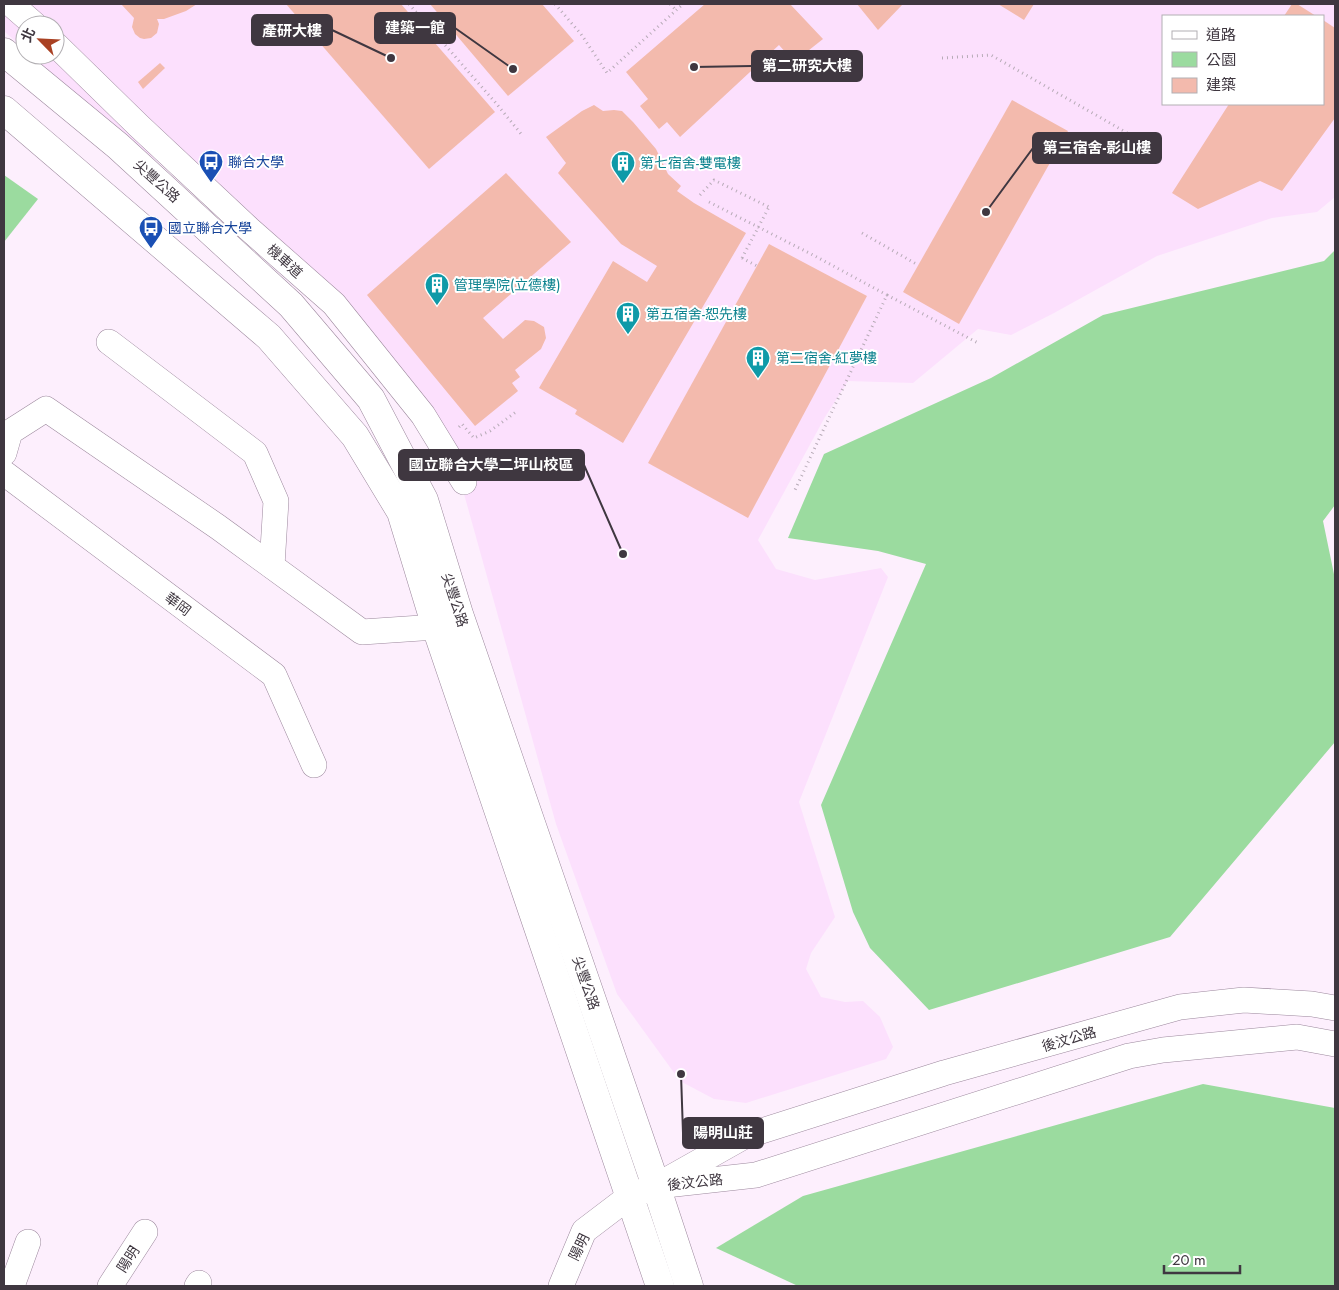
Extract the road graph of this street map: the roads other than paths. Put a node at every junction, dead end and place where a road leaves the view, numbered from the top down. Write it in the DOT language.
graph roads {
  1 [pos="11,4"];
  2 [pos="24,15"];
  3 [pos="4,52"];
  4 [pos="65,54"];
  5 [pos="4,110"];
  6 [pos="108,342"];
  7 [pos="4,452"];
  8 [pos="4,473"];
  9 [pos="464,482"];
  10 [pos="272,566"];
  11 [pos="447,620"];
  12 [pos="314,765"];
  13 [pos="1335,1008"];
  14 [pos="1335,1044"];
  15 [pos="656,1186"];
  16 [pos="630,1196"];
  17 [pos="146,1232"];
  18 [pos="28,1242"];
  19 [pos="12,1286"];
  20 [pos="110,1286"];
  21 [pos="560,1286"];
  22 [pos="660,1286"];
  23 [pos="689,1286"];
  1 -- 2 [label="street"];
  3 -- 11 [label="main road, 尖豐公路"];
  4 -- 9 [label="street, 機車道"];
  5 -- 11 [label="main road, 尖豐公路"];
  6 -- 10 [label="street"];
  7 -- 10 [label="street"];
  8 -- 12 [label="street, 華岡"];
  10 -- 11 [label="street"];
  11 -- 15 [label="main road, 尖豐公路"];
  11 -- 16 [label="main road, 尖豐公路"];
  13 -- 15 [label="street, 後汶公路"];
  14 -- 15 [label="street, 後汶公路"];
  15 -- 16 [label="street, 陽明"];
  15 -- 23 [label="main road, 尖豐公路"];
  16 -- 21 [label="street, 陽明"];
  16 -- 22 [label="main road, 尖豐公路"];
  17 -- 20 [label="street, 陽明"];
  18 -- 19 [label="street"];
}
